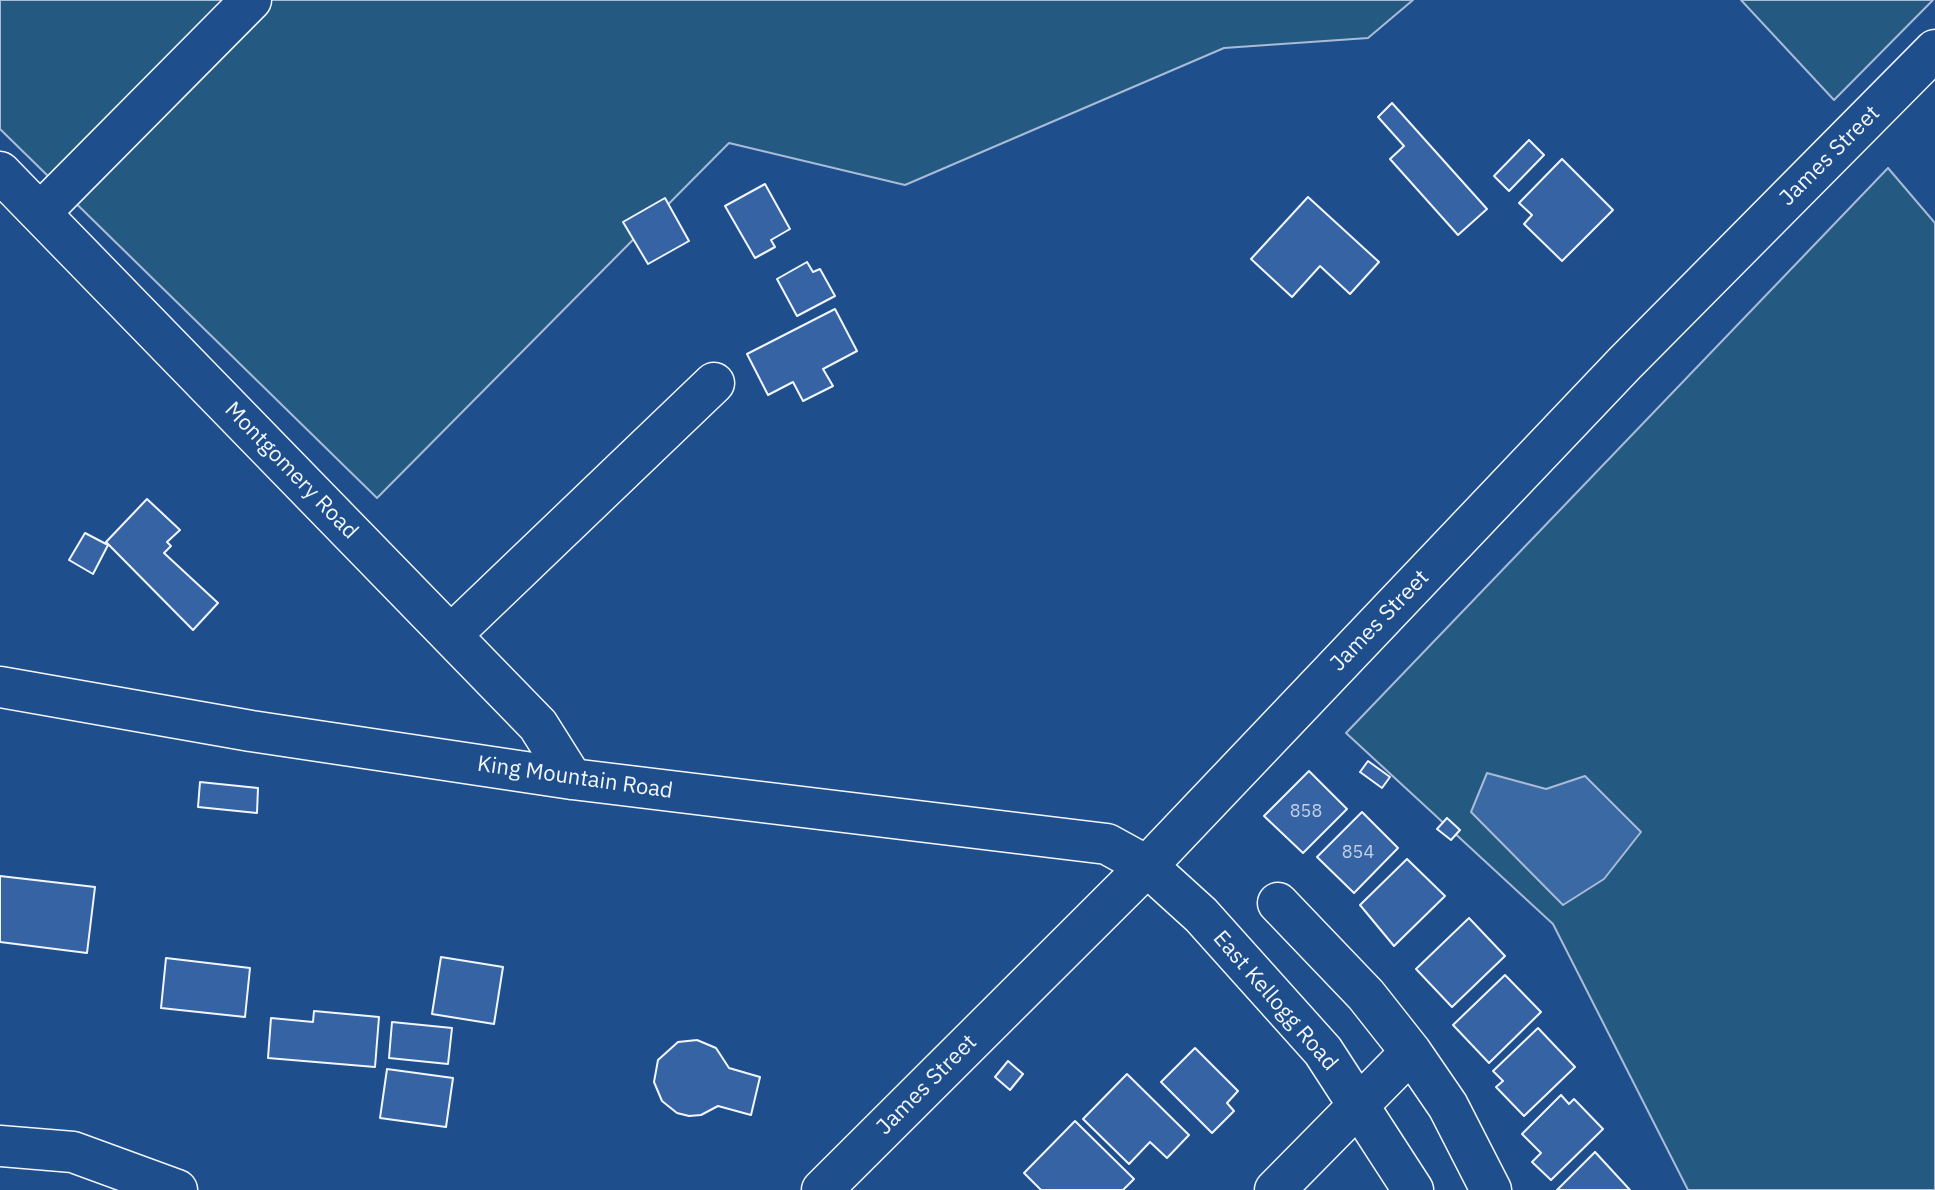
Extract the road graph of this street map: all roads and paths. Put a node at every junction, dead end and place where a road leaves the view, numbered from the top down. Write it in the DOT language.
graph roads {
  1 [pos="251,0"];
  2 [pos="1935,50"];
  3 [pos="0,172"];
  4 [pos="40,213"];
  5 [pos="714,383"];
  6 [pos="451,635"];
  7 [pos="0,687"];
  8 [pos="572,779"];
  9 [pos="1147,866"];
  10 [pos="1278,903"];
  11 [pos="1411,1052"];
  12 [pos="1358,1103"];
  13 [pos="0,1146"];
  14 [pos="177,1190"];
  15 [pos="822,1190"];
  16 [pos="1275,1190"];
  17 [pos="1413,1190"];
  18 [pos="1491,1190"];
  1 -- 4 [label="street"];
  2 -- 9 [label="street, James Street"];
  3 -- 4 [label="street, Montgomery Road"];
  4 -- 6 [label="street, Montgomery Road"];
  5 -- 6 [label="street"];
  6 -- 8 [label="street, Montgomery Road"];
  7 -- 8 [label="street, King Mountain Road"];
  8 -- 9 [label="street, King Mountain Road"];
  9 -- 12 [label="street, East Kellogg Road"];
  9 -- 15 [label="street, James Street"];
  10 -- 11 [label="street"];
  11 -- 12 [label="street"];
  11 -- 18 [label="street"];
  12 -- 16 [label="street"];
  12 -- 17 [label="street, East Kellogg Road"];
  13 -- 14 [label="street"];
}
